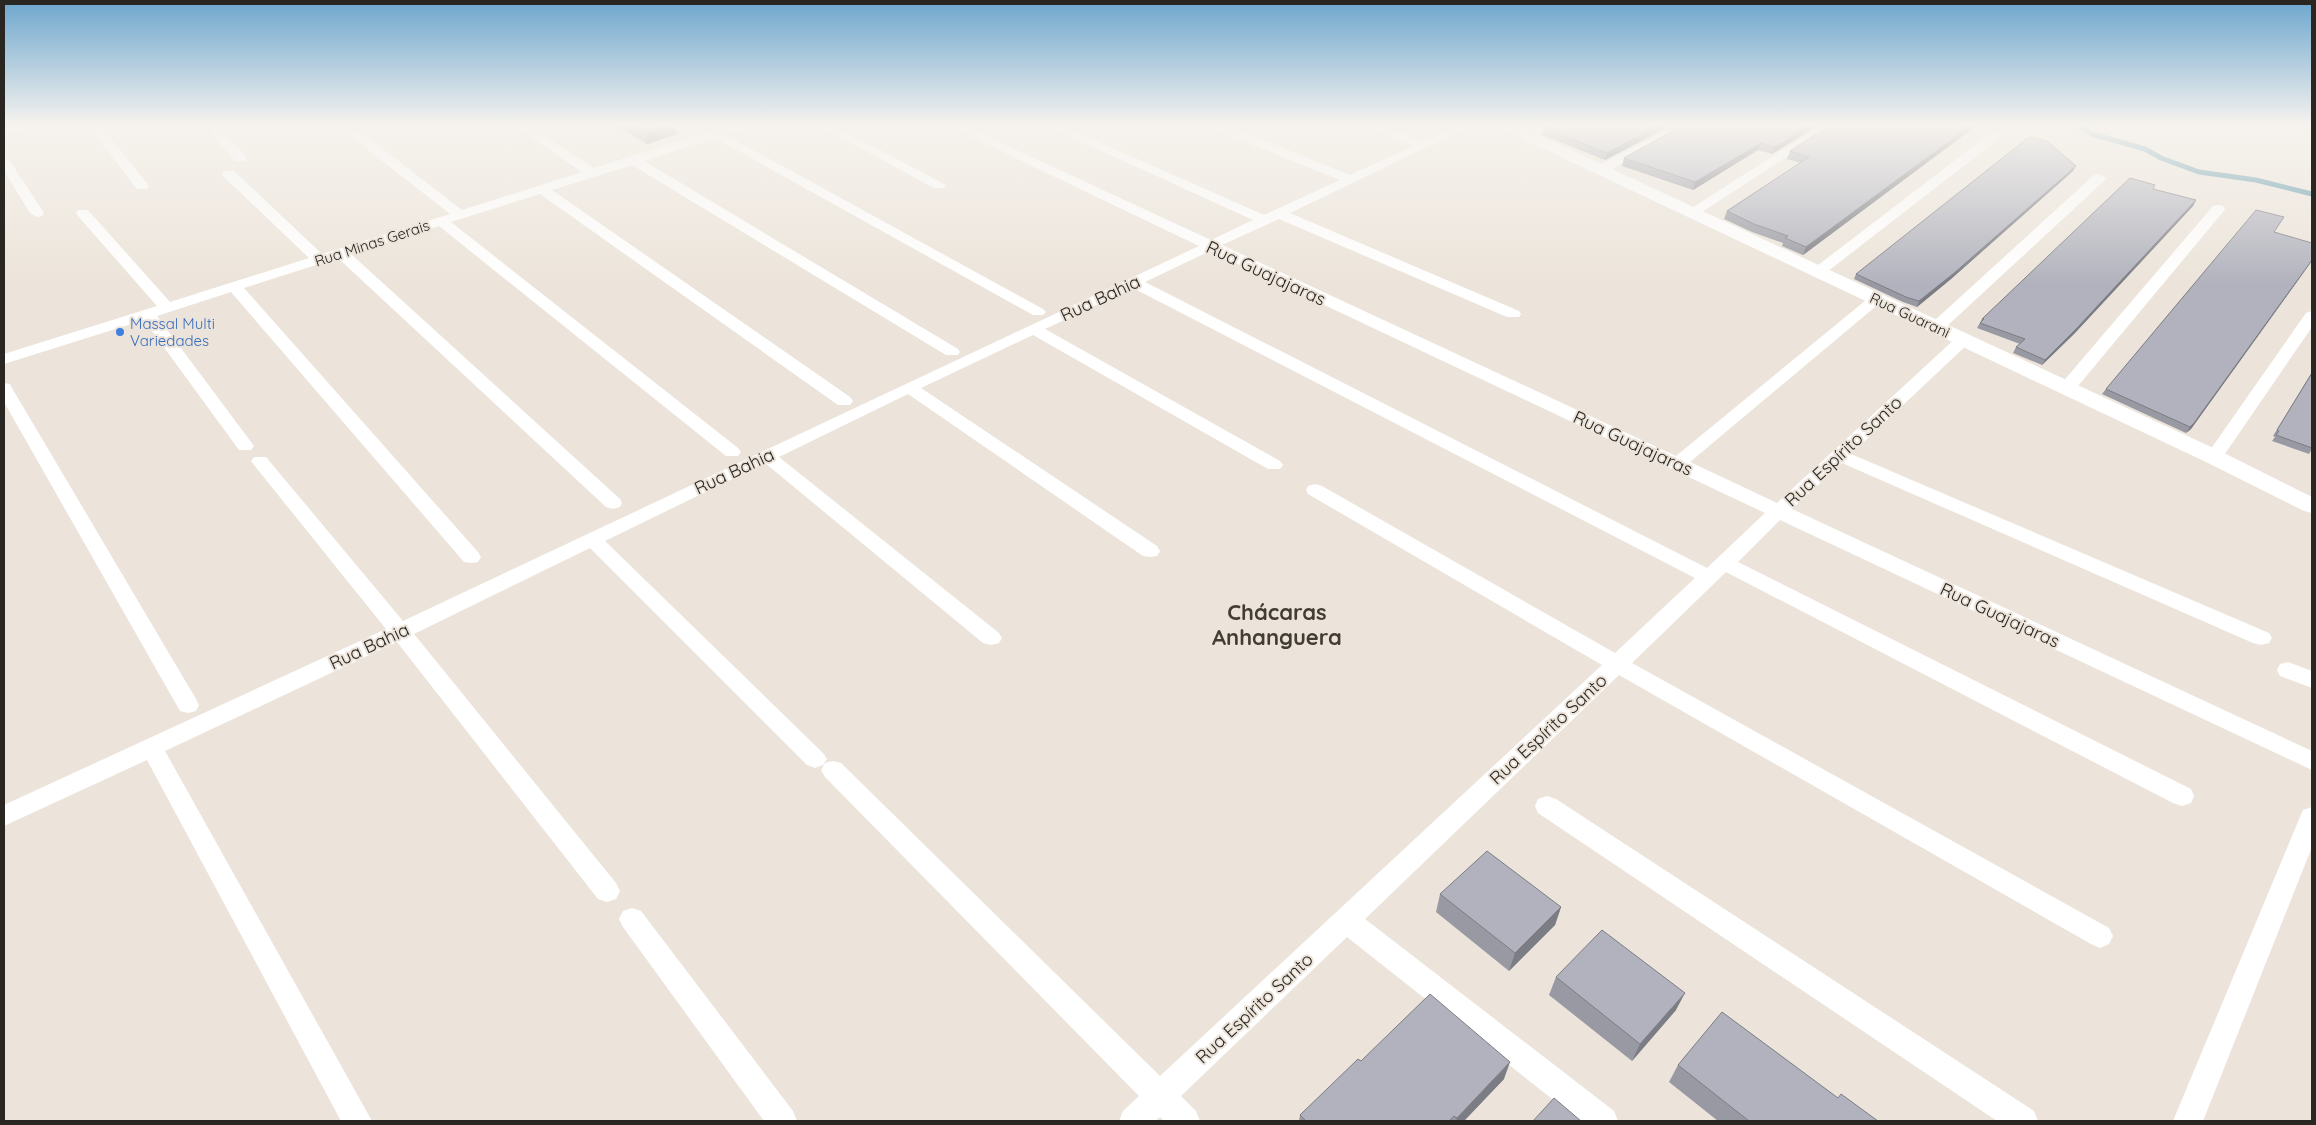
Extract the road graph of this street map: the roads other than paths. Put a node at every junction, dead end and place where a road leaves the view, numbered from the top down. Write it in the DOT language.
graph roads {
  1 [pos="15,178"];
  2 [pos="136,178"];
  3 [pos="233,178"];
  4 [pos="413,178"];
  5 [pos="575,178"];
  6 [pos="665,178"];
  7 [pos="793,178"];
  8 [pos="928,178"];
  9 [pos="1066,178"];
  10 [pos="1180,178"];
  11 [pos="1618,178"];
  12 [pos="1746,178"];
  13 [pos="1939,178"];
  14 [pos="2099,178"];
  15 [pos="1349,179"];
  16 [pos="939,184"];
  17 [pos="142,186"];
  18 [pos="542,189"];
  19 [pos="2218,210"];
  20 [pos="83,213"];
  21 [pos="1692,213"];
  22 [pos="37,214"];
  23 [pos="460,215"];
  24 [pos="1271,216"];
  25 [pos="441,221"];
  26 [pos="1208,246"];
  27 [pos="341,252"];
  28 [pos="319,259"];
  29 [pos="1818,272"];
  30 [pos="1133,282"];
  31 [pos="234,286"];
  32 [pos="1876,299"];
  33 [pos="167,308"];
  34 [pos="148,314"];
  35 [pos="1514,314"];
  36 [pos="2312,316"];
  37 [pos="1036,320"];
  38 [pos="1935,326"];
  39 [pos="1964,339"];
  40 [pos="952,352"];
  41 [pos="4,359"];
  42 [pos="909,387"];
  43 [pos="4,388"];
  44 [pos="2067,388"];
  45 [pos="844,401"];
  46 [pos="245,446"];
  47 [pos="732,452"];
  48 [pos="1839,455"];
  49 [pos="767,456"];
  50 [pos="2214,457"];
  51 [pos="260,461"];
  52 [pos="1677,464"];
  53 [pos="1274,465"];
  54 [pos="1315,490"];
  55 [pos="613,503"];
  56 [pos="2312,506"];
  57 [pos="1779,511"];
  58 [pos="592,538"];
  59 [pos="1150,550"];
  60 [pos="472,557"];
  61 [pos="1716,570"];
  62 [pos="399,632"];
  63 [pos="991,638"];
  64 [pos="2261,638"];
  65 [pos="1618,664"];
  66 [pos="2288,670"];
  67 [pos="2312,680"];
  68 [pos="188,705"];
  69 [pos="152,748"];
  70 [pos="2312,761"];
  71 [pos="2182,796"];
  72 [pos="1547,806"];
  73 [pos="4,816"];
  74 [pos="2312,817"];
  75 [pos="607,891"];
  76 [pos="632,920"];
  77 [pos="1346,920"];
  78 [pos="2100,936"];
  79 [pos="1160,1097"];
  80 [pos="357,1121"];
  81 [pos="782,1121"];
  82 [pos="1134,1121"];
  83 [pos="1185,1121"];
  84 [pos="1603,1121"];
  85 [pos="2023,1121"];
  86 [pos="2188,1121"];
  1 -- 22 [label="street"];
  2 -- 17 [label="street"];
  3 -- 28 [label="street"];
  4 -- 23 [label="street"];
  5 -- 18 [label="street, Rua Minas Gerais"];
  6 -- 40 [label="street"];
  7 -- 37 [label="street"];
  8 -- 16 [label="street"];
  9 -- 26 [label="street, Rua Guajajaras"];
  10 -- 24 [label="street"];
  11 -- 21 [label="street, Rua Guarani"];
  12 -- 21 [label="street"];
  13 -- 29 [label="street"];
  14 -- 38 [label="street"];
  15 -- 24 [label="street, Rua Bahia"];
  18 -- 23 [label="street, Rua Minas Gerais"];
  18 -- 45 [label="street"];
  19 -- 44 [label="street"];
  20 -- 33 [label="street"];
  21 -- 29 [label="street, Rua Guarani"];
  23 -- 25 [label="street, Rua Minas Gerais"];
  24 -- 26 [label="street, Rua Bahia"];
  24 -- 35 [label="street"];
  25 -- 27 [label="street, Rua Minas Gerais"];
  25 -- 47 [label="street"];
  26 -- 30 [label="street, Rua Bahia"];
  26 -- 52 [label="street, Rua Guajajaras"];
  27 -- 28 [label="street, Rua Minas Gerais"];
  27 -- 55 [label="street"];
  28 -- 31 [label="street, Rua Minas Gerais"];
  29 -- 32 [label="street, Rua Guarani"];
  30 -- 37 [label="street, Rua Bahia"];
  30 -- 61 [label="street"];
  31 -- 33 [label="street, Rua Minas Gerais"];
  31 -- 60 [label="street"];
  32 -- 38 [label="street, Rua Guarani"];
  32 -- 52 [label="street"];
  33 -- 34 [label="street, Rua Minas Gerais"];
  34 -- 41 [label="street, Rua Minas Gerais"];
  34 -- 46 [label="street"];
  36 -- 50 [label="street"];
  37 -- 42 [label="street, Rua Bahia"];
  37 -- 53 [label="street"];
  38 -- 39 [label="street, Rua Guarani"];
  39 -- 44 [label="street, Rua Guarani"];
  39 -- 48 [label="street, Rua Espírito Santo"];
  42 -- 49 [label="street, Rua Bahia"];
  42 -- 59 [label="street"];
  43 -- 68 [label="street"];
  44 -- 50 [label="street, Rua Guarani"];
  48 -- 57 [label="street, Rua Espírito Santo"];
  48 -- 64 [label="street"];
  49 -- 58 [label="street, Rua Bahia"];
  49 -- 63 [label="street"];
  50 -- 56 [label="street, Rua Guarani"];
  51 -- 62 [label="street"];
  52 -- 57 [label="street, Rua Guajajaras"];
  54 -- 65 [label="street"];
  57 -- 61 [label="street, Rua Espírito Santo"];
  57 -- 70 [label="street, Rua Guajajaras"];
  58 -- 62 [label="street, Rua Bahia"];
  58 -- 79 [label="street"];
  61 -- 65 [label="street, Rua Espírito Santo"];
  61 -- 71 [label="street"];
  62 -- 69 [label="street, Rua Bahia"];
  62 -- 75 [label="street"];
  65 -- 77 [label="street, Rua Espírito Santo"];
  65 -- 78 [label="street"];
  66 -- 67 [label="street"];
  69 -- 73 [label="street, Rua Bahia"];
  69 -- 80 [label="street"];
  72 -- 85 [label="street"];
  74 -- 86 [label="street"];
  76 -- 81 [label="street"];
  77 -- 79 [label="street, Rua Espírito Santo"];
  77 -- 84 [label="street"];
  79 -- 82 [label="street, Rua Espírito Santo"];
  79 -- 83 [label="street"];
}
